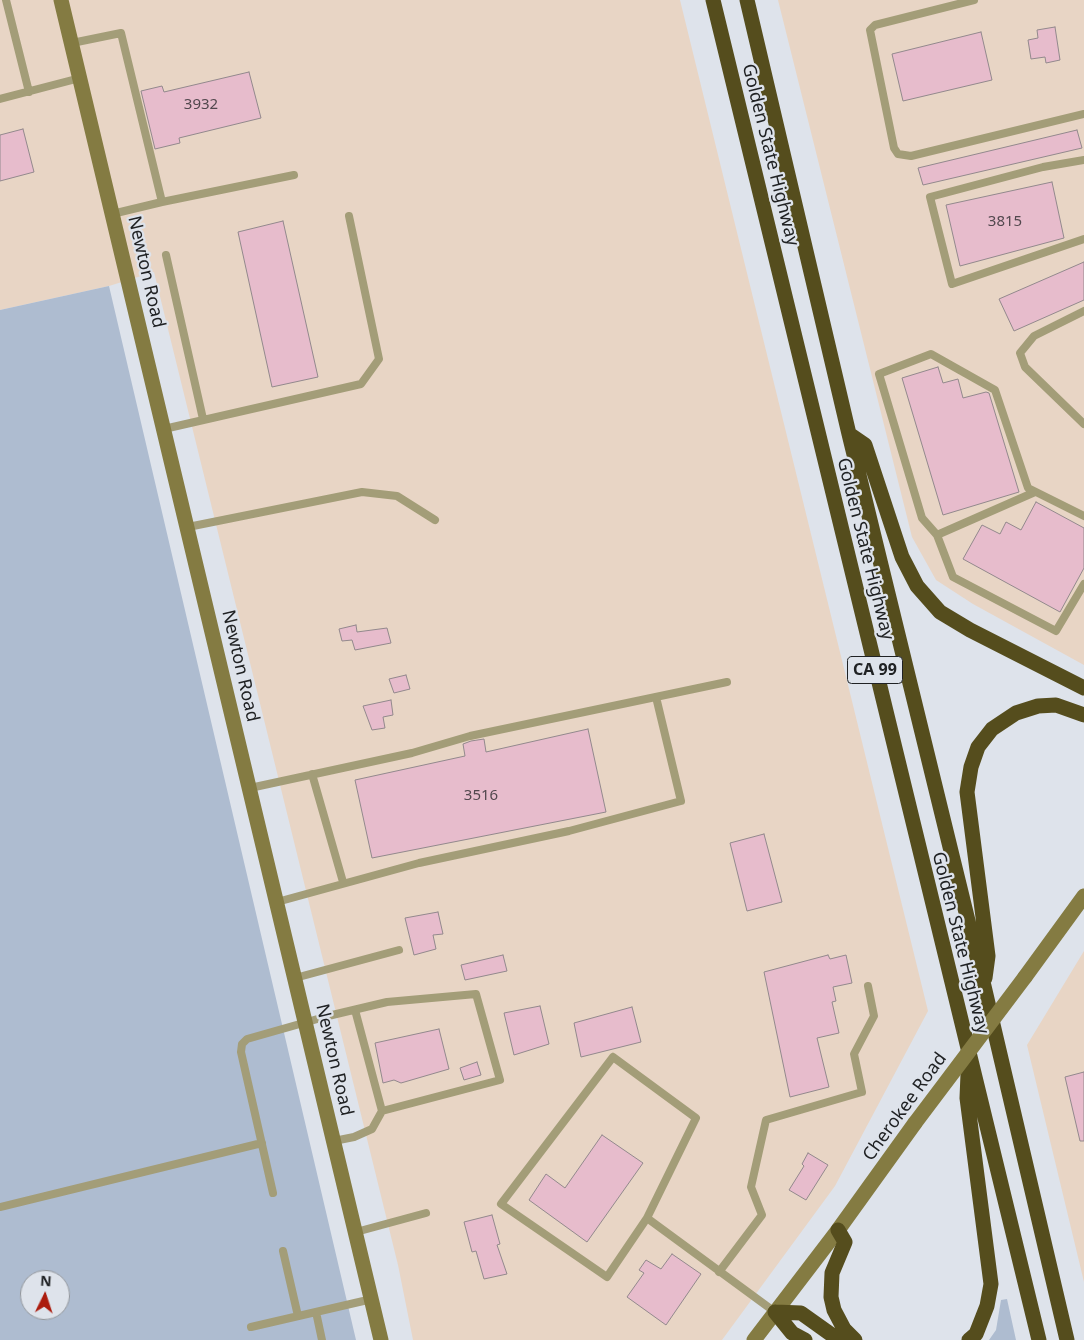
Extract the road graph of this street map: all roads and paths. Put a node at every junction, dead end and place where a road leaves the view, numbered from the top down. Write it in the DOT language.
graph roads {
  1 [pos="6,0"];
  2 [pos="61,0"];
  3 [pos="713,0"];
  4 [pos="747,0"];
  5 [pos="974,0"];
  6 [pos="72,43"];
  7 [pos="80,78"];
  8 [pos="29,92"];
  9 [pos="0,99"];
  10 [pos="1084,114"];
  11 [pos="1084,160"];
  12 [pos="294,175"];
  13 [pos="162,202"];
  14 [pos="112,214"];
  15 [pos="349,216"];
  16 [pos="1084,239"];
  17 [pos="166,255"];
  18 [pos="1084,311"];
  19 [pos="203,420"];
  20 [pos="1084,424"];
  21 [pos="164,429"];
  22 [pos="849,434"];
  23 [pos="1034,492"];
  24 [pos="1084,516"];
  25 [pos="435,520"];
  26 [pos="188,527"];
  27 [pos="937,535"];
  28 [pos="1084,584"];
  29 [pos="726,682"];
  30 [pos="1084,688"];
  31 [pos="656,697"];
  32 [pos="1084,715"];
  33 [pos="312,774"];
  34 [pos="250,788"];
  35 [pos="343,882"];
  36 [pos="1084,896"];
  37 [pos="277,902"];
  38 [pos="399,950"];
  39 [pos="295,978"];
  40 [pos="868,986"];
  41 [pos="984,986"];
  42 [pos="355,1010"];
  43 [pos="306,1022"];
  44 [pos="968,1055"];
  45 [pos="382,1111"];
  46 [pos="334,1141"];
  47 [pos="262,1144"];
  48 [pos="272,1192"];
  49 [pos="0,1207"];
  50 [pos="426,1212"];
  51 [pos="647,1218"];
  52 [pos="838,1230"];
  53 [pos="356,1232"];
  54 [pos="283,1251"];
  55 [pos="719,1272"];
  56 [pos="372,1299"];
  57 [pos="316,1312"];
  58 [pos="775,1312"];
  59 [pos="298,1316"];
  60 [pos="250,1327"];
  61 [pos="322,1340"];
  62 [pos="381,1340"];
  63 [pos="754,1340"];
  64 [pos="805,1340"];
  65 [pos="839,1340"];
  66 [pos="855,1340"];
  67 [pos="969,1340"];
  68 [pos="1039,1340"];
  69 [pos="1067,1340"];
  1 -- 8 [label="lane"];
  2 -- 6 [label="street, Newton Road"];
  3 -- 44 [label="highway, Golden State Highway / CA 99"];
  4 -- 22 [label="highway, Golden State Highway / CA 99"];
  5 -- 10 [label="lane"];
  6 -- 7 [label="street, Newton Road"];
  6 -- 13 [label="lane"];
  7 -- 8 [label="lane"];
  7 -- 14 [label="street, Newton Road"];
  8 -- 9 [label="lane"];
  11 -- 16 [label="lane"];
  12 -- 13 [label="lane"];
  13 -- 14 [label="lane"];
  14 -- 21 [label="street, Newton Road"];
  15 -- 19 [label="lane"];
  17 -- 19 [label="lane"];
  18 -- 20 [label="lane"];
  19 -- 21 [label="lane"];
  21 -- 26 [label="street, Newton Road"];
  22 -- 30 [label="highway"];
  22 -- 41 [label="highway, Golden State Highway / CA 99"];
  23 -- 24 [label="lane"];
  23 -- 27 [label="lane"];
  23 -- 27 [label="lane"];
  25 -- 26 [label="lane"];
  26 -- 34 [label="street, Newton Road"];
  27 -- 28 [label="lane"];
  29 -- 31 [label="lane"];
  31 -- 33 [label="lane"];
  31 -- 35 [label="lane"];
  32 -- 41 [label="highway"];
  33 -- 34 [label="lane"];
  33 -- 35 [label="lane"];
  34 -- 37 [label="street, Newton Road"];
  35 -- 37 [label="lane"];
  36 -- 52 [label="street, Cherokee Road, bridge"];
  37 -- 39 [label="street, Newton Road"];
  38 -- 39 [label="lane"];
  39 -- 43 [label="street, Newton Road"];
  40 -- 55 [label="lane"];
  41 -- 69 [label="highway, Golden State Highway / CA 99"];
  42 -- 43 [label="lane"];
  42 -- 45 [label="lane"];
  42 -- 45 [label="lane"];
  43 -- 46 [label="street, Newton Road"];
  43 -- 47 [label="lane"];
  44 -- 67 [label="highway"];
  44 -- 68 [label="highway, Golden State Highway / CA 99"];
  45 -- 46 [label="lane"];
  46 -- 53 [label="street, Newton Road"];
  47 -- 48 [label="lane"];
  47 -- 49 [label="lane"];
  50 -- 53 [label="lane"];
  51 -- 51 [label="lane"];
  51 -- 55 [label="lane"];
  52 -- 58 [label="street, Cherokee Road"];
  52 -- 66 [label="highway"];
  53 -- 56 [label="street, Newton Road"];
  54 -- 59 [label="lane"];
  55 -- 58 [label="lane"];
  56 -- 57 [label="lane"];
  56 -- 62 [label="street, Newton Road"];
  57 -- 59 [label="lane"];
  57 -- 61 [label="lane"];
  58 -- 63 [label="street, Cherokee Road"];
  58 -- 64 [label="highway"];
  58 -- 65 [label="highway"];
  59 -- 60 [label="lane"];
}
